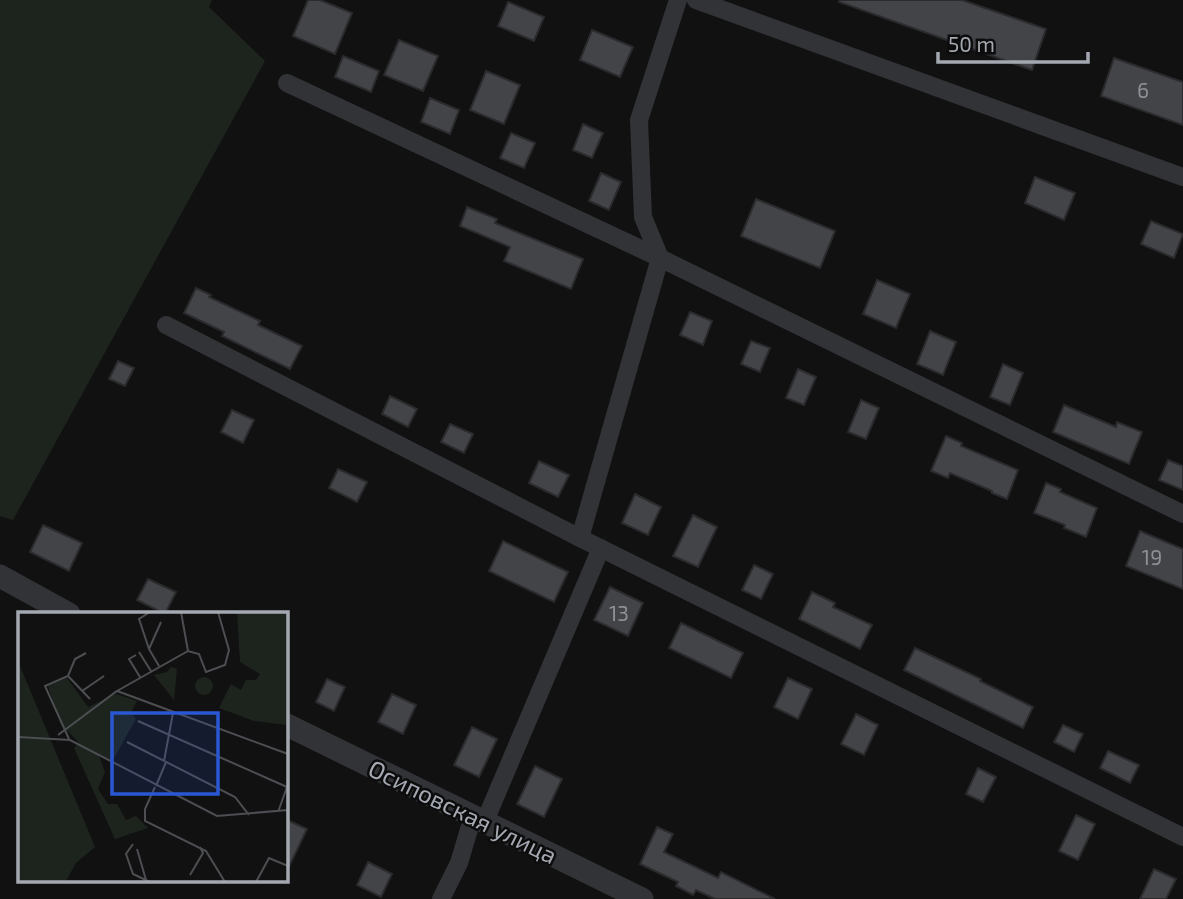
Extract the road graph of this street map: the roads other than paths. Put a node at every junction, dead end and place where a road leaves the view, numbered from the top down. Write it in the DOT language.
graph roads {
  1 [pos="678,0"];
  2 [pos="696,0"];
  3 [pos="286,83"];
  4 [pos="1183,177"];
  5 [pos="660,258"];
  6 [pos="166,325"];
  7 [pos="1183,514"];
  8 [pos="580,538"];
  9 [pos="601,548"];
  10 [pos="0,576"];
  11 [pos="65,612"];
  12 [pos="287,725"];
  13 [pos="479,819"];
  14 [pos="1183,837"];
  15 [pos="441,899"];
  16 [pos="642,899"];
  1 -- 5 [label="street"];
  2 -- 4 [label="street"];
  3 -- 5 [label="street"];
  5 -- 7 [label="street"];
  5 -- 8 [label="street"];
  6 -- 8 [label="street"];
  8 -- 9 [label="street"];
  9 -- 13 [label="street"];
  9 -- 14 [label="street"];
  10 -- 11 [label="street"];
  12 -- 13 [label="street, Осиповская улица"];
  13 -- 15 [label="street"];
  13 -- 16 [label="street, Осиповская улица"];
}
